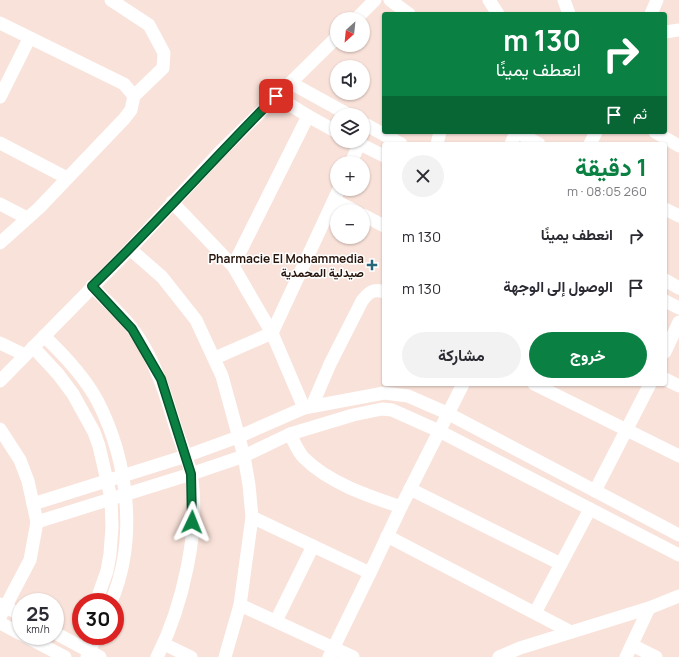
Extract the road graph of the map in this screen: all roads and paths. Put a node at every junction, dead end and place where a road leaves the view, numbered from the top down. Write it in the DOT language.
graph roads {
  1 [pos="111,0"];
  2 [pos="375,0"];
  3 [pos="390,0"];
  4 [pos="489,0"];
  5 [pos="564,0"];
  6 [pos="657,0"];
  7 [pos="363,12"];
  8 [pos="406,12"];
  9 [pos="497,12"];
  10 [pos="569,12"];
  11 [pos="652,12"];
  12 [pos="0,23"];
  13 [pos="679,30"];
  14 [pos="667,32"];
  15 [pos="30,38"];
  16 [pos="330,44"];
  17 [pos="291,83"];
  18 [pos="134,96"];
  19 [pos="276,96"];
  20 [pos="0,97"];
  21 [pos="336,108"];
  22 [pos="308,116"];
  23 [pos="370,127"];
  24 [pos="330,128"];
  25 [pos="382,134"];
  26 [pos="383,134"];
  27 [pos="520,134"];
  28 [pos="659,134"];
  29 [pos="397,142"];
  30 [pos="534,142"];
  31 [pos="0,143"];
  32 [pos="679,146"];
  33 [pos="369,148"];
  34 [pos="382,155"];
  35 [pos="66,178"];
  36 [pos="336,196"];
  37 [pos="337,196"];
  38 [pos="172,202"];
  39 [pos="0,204"];
  40 [pos="347,204"];
  41 [pos="667,210"];
  42 [pos="679,216"];
  43 [pos="28,218"];
  44 [pos="370,219"];
  45 [pos="382,225"];
  46 [pos="0,243"];
  47 [pos="130,249"];
  48 [pos="233,266"];
  49 [pos="667,281"];
  50 [pos="92,286"];
  51 [pos="679,288"];
  52 [pos="382,292"];
  53 [pos="667,302"];
  54 [pos="679,308"];
  55 [pos="679,322"];
  56 [pos="272,333"];
  57 [pos="44,336"];
  58 [pos="0,342"];
  59 [pos="667,348"];
  60 [pos="29,351"];
  61 [pos="215,358"];
  62 [pos="667,380"];
  63 [pos="0,381"];
  64 [pos="462,386"];
  65 [pos="538,386"];
  66 [pos="649,386"];
  67 [pos="679,386"];
  68 [pos="360,398"];
  69 [pos="308,407"];
  70 [pos="364,412"];
  71 [pos="447,413"];
  72 [pos="0,429"];
  73 [pos="627,431"];
  74 [pos="439,432"];
  75 [pos="290,434"];
  76 [pos="238,437"];
  77 [pos="186,456"];
  78 [pos="244,456"];
  79 [pos="679,456"];
  80 [pos="191,474"];
  81 [pos="122,477"];
  82 [pos="106,481"];
  83 [pos="410,489"];
  84 [pos="595,491"];
  85 [pos="125,494"];
  86 [pos="111,498"];
  87 [pos="33,504"];
  88 [pos="400,507"];
  89 [pos="590,509"];
  90 [pos="252,517"];
  91 [pos="37,522"];
  92 [pos="679,535"];
  93 [pos="387,536"];
  94 [pos="313,546"];
  95 [pos="679,555"];
  96 [pos="561,564"];
  97 [pos="370,573"];
  98 [pos="99,593"];
  99 [pos="114,593"];
  100 [pos="679,596"];
  101 [pos="240,605"];
  102 [pos="650,608"];
  103 [pos="2,609"];
  104 [pos="12,612"];
  105 [pos="535,613"];
  106 [pos="276,621"];
  107 [pos="0,623"];
  108 [pos="12,629"];
  109 [pos="571,632"];
  110 [pos="64,638"];
  111 [pos="164,644"];
  112 [pos="40,645"];
  113 [pos="632,645"];
  114 [pos="85,651"];
  115 [pos="332,652"];
  116 [pos="58,655"];
  117 [pos="157,657"];
  118 [pos="191,657"];
  119 [pos="225,657"];
  120 [pos="353,657"];
  121 [pos="499,657"];
  122 [pos="626,657"];
  123 [pos="656,657"];
  1 -- 18 [label="street"];
  2 -- 7 [label="street"];
  3 -- 8 [label="street"];
  4 -- 9 [label="street"];
  5 -- 10 [label="street"];
  6 -- 11 [label="street"];
  12 -- 15 [label="street"];
  13 -- 14 [label="street"];
  15 -- 18 [label="street"];
  15 -- 20 [label="street"];
  16 -- 17 [label="street"];
  17 -- 19 [label="street"];
  17 -- 21 [label="street"];
  18 -- 35 [label="street"];
  19 -- 22 [label="street"];
  19 -- 38 [label="street"];
  22 -- 24 [label="street"];
  22 -- 48 [label="street"];
  23 -- 25 [label="street"];
  26 -- 29 [label="street"];
  27 -- 30 [label="street"];
  28 -- 32 [label="street"];
  31 -- 35 [label="street"];
  33 -- 34 [label="street"];
  35 -- 43 [label="street"];
  36 -- 56 [label="street"];
  37 -- 40 [label="street"];
  38 -- 47 [label="street"];
  38 -- 48 [label="street"];
  39 -- 43 [label="street"];
  41 -- 42 [label="street"];
  43 -- 46 [label="street"];
  44 -- 45 [label="street"];
  47 -- 50 [label="street"];
  47 -- 61 [label="street"];
  48 -- 56 [label="street"];
  49 -- 51 [label="street"];
  50 -- 57 [label="street"];
  50 -- 77 [label="street"];
  52 -- 69 [label="street"];
  53 -- 54 [label="street"];
  55 -- 59 [label="street"];
  56 -- 61 [label="street"];
  56 -- 69 [label="street"];
  57 -- 60 [label="street"];
  57 -- 81 [label="street"];
  58 -- 60 [label="street"];
  60 -- 63 [label="street"];
  60 -- 82 [label="street"];
  61 -- 76 [label="street"];
  62 -- 67 [label="street"];
  64 -- 71 [label="street"];
  65 -- 73 [label="street"];
  66 -- 73 [label="street"];
  68 -- 69 [label="street"];
  68 -- 70 [label="street"];
  68 -- 71 [label="street"];
  69 -- 76 [label="street"];
  70 -- 74 [label="street"];
  70 -- 75 [label="street"];
  71 -- 74 [label="street"];
  71 -- 84 [label="street"];
  72 -- 87 [label="street"];
  73 -- 79 [label="street"];
  73 -- 84 [label="street"];
  74 -- 83 [label="street"];
  74 -- 89 [label="street"];
  75 -- 78 [label="street"];
  75 -- 88 [label="street"];
  76 -- 77 [label="street"];
  76 -- 78 [label="street"];
  77 -- 80 [label="street"];
  77 -- 81 [label="street"];
  78 -- 80 [label="street"];
  78 -- 90 [label="street"];
  80 -- 85 [label="street"];
  80 -- 111 [label="street"];
  81 -- 82 [label="street"];
  81 -- 85 [label="street"];
  82 -- 86 [label="street"];
  82 -- 87 [label="street"];
  83 -- 88 [label="street"];
  83 -- 96 [label="street"];
  84 -- 92 [label="street"];
  85 -- 86 [label="street"];
  85 -- 99 [label="street"];
  86 -- 91 [label="street"];
  86 -- 98 [label="street"];
  87 -- 91 [label="street"];
  88 -- 93 [label="street"];
  89 -- 95 [label="street"];
  89 -- 96 [label="street"];
  90 -- 94 [label="street"];
  90 -- 101 [label="street"];
  91 -- 103 [label="street"];
  93 -- 97 [label="street"];
  93 -- 105 [label="street"];
  94 -- 97 [label="street"];
  94 -- 106 [label="street"];
  96 -- 105 [label="street"];
  97 -- 115 [label="street"];
  100 -- 102 [label="street"];
  101 -- 106 [label="street"];
  101 -- 119 [label="street"];
  102 -- 109 [label="street"];
  102 -- 113 [label="street"];
  103 -- 104 [label="street"];
  105 -- 109 [label="street"];
  106 -- 115 [label="street"];
  107 -- 108 [label="street"];
  109 -- 121 [label="street"];
  110 -- 114 [label="street"];
  111 -- 117 [label="street"];
  111 -- 118 [label="street"];
  112 -- 116 [label="street"];
  113 -- 122 [label="street"];
  113 -- 123 [label="street"];
  115 -- 120 [label="street"];
}
